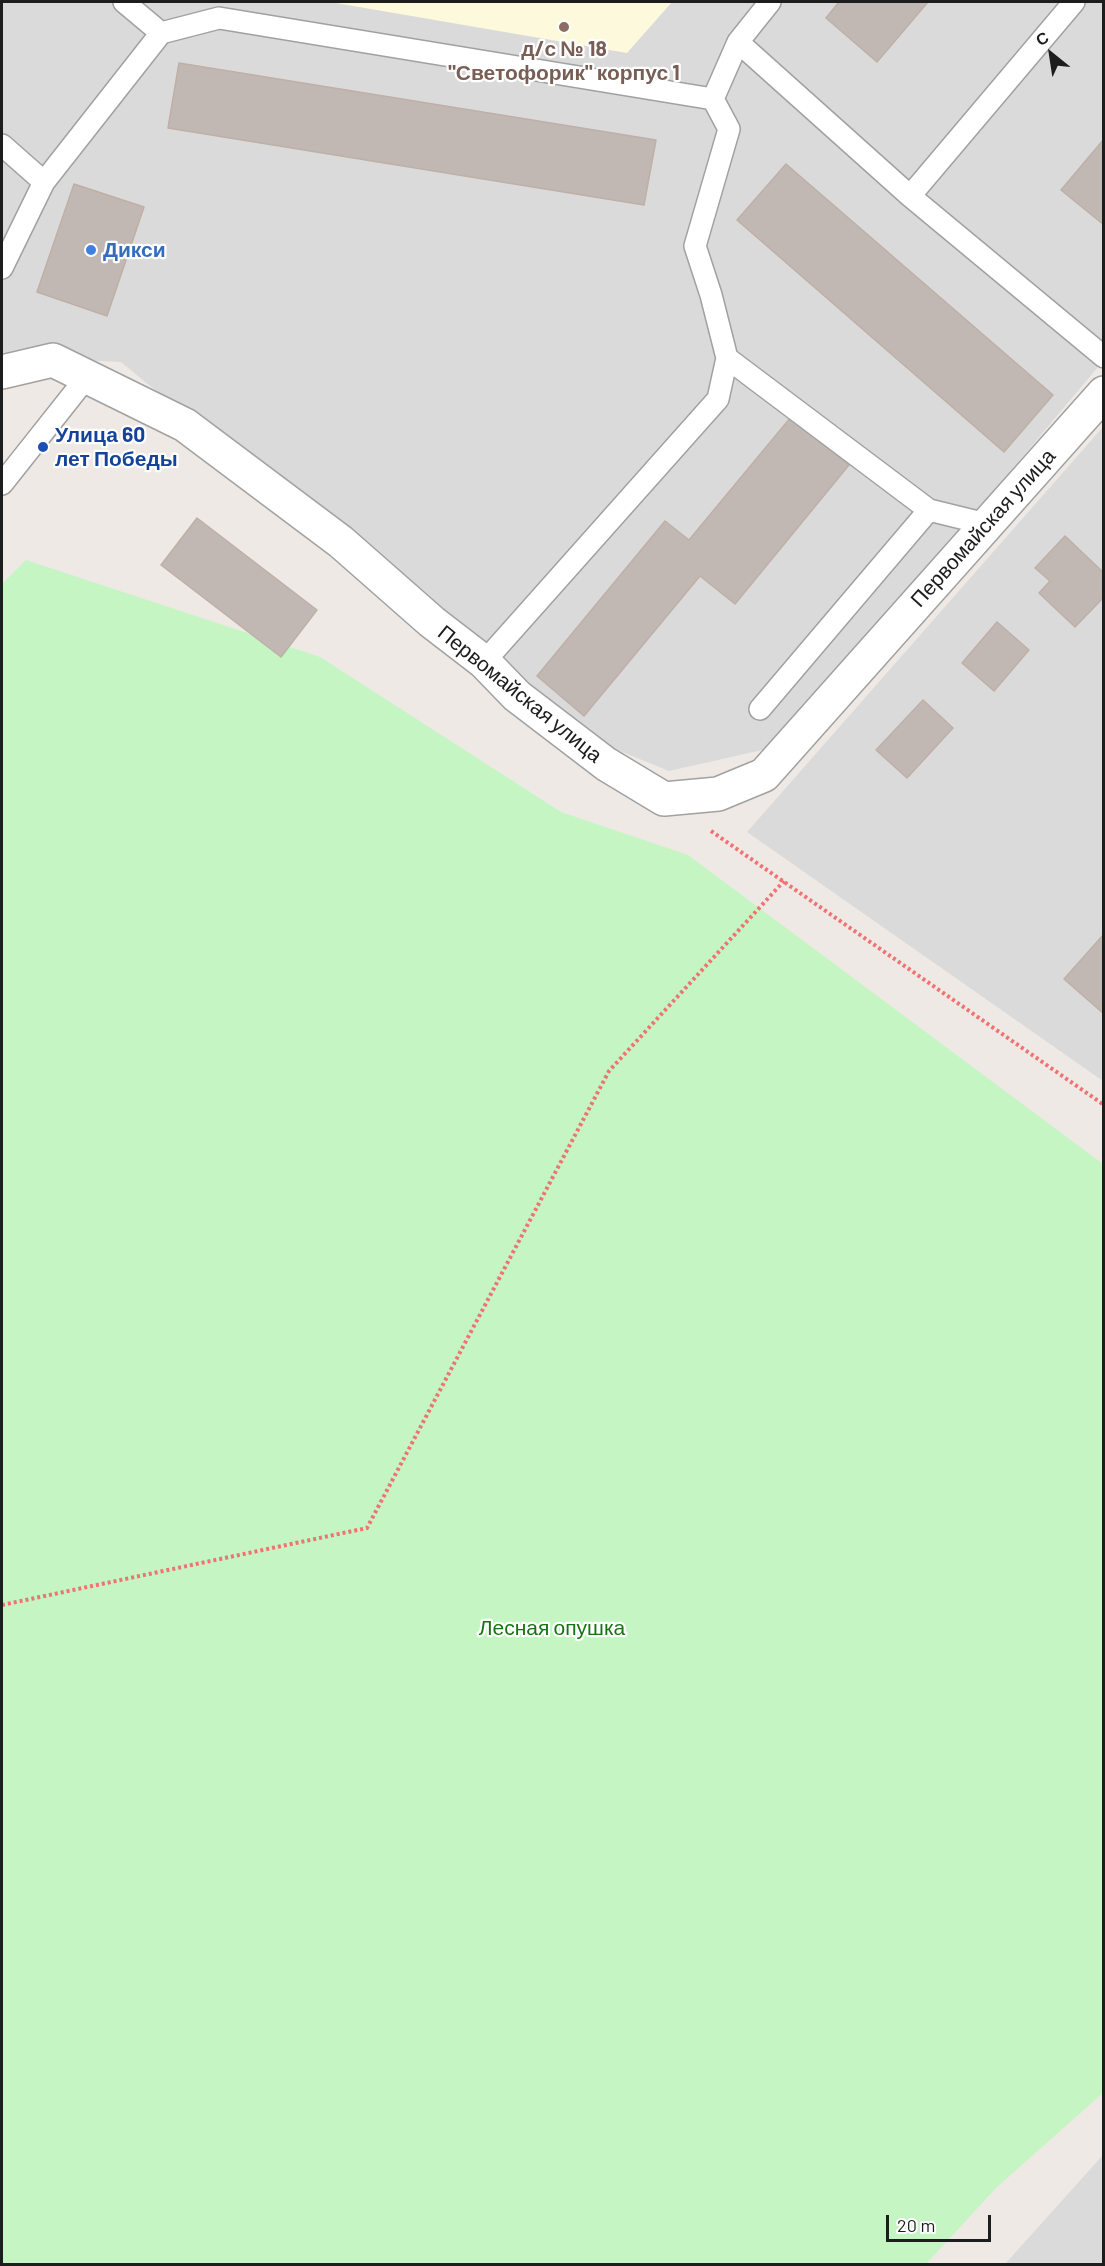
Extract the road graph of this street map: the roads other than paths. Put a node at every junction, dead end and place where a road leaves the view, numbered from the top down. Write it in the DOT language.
graph roads {
  1 [pos="124,2"];
  2 [pos="770,2"];
  3 [pos="1074,2"];
  4 [pos="161,33"];
  5 [pos="738,42"];
  6 [pos="713,99"];
  7 [pos="2,145"];
  8 [pos="44,182"];
  9 [pos="909,196"];
  10 [pos="2,268"];
  11 [pos="1104,357"];
  12 [pos="727,358"];
  13 [pos="2,372"];
  14 [pos="86,378"];
  15 [pos="1104,393"];
  16 [pos="2,484"];
  17 [pos="929,510"];
  18 [pos="986,524"];
  19 [pos="484,662"];
  20 [pos="760,709"];
  1 -- 4 [label="lane"];
  2 -- 5 [label="lane"];
  3 -- 9 [label="lane"];
  4 -- 6 [label="lane"];
  4 -- 8 [label="lane"];
  5 -- 6 [label="lane"];
  5 -- 9 [label="lane"];
  6 -- 12 [label="lane"];
  7 -- 8 [label="lane"];
  8 -- 10 [label="lane"];
  9 -- 11 [label="lane"];
  12 -- 17 [label="lane"];
  12 -- 19 [label="lane"];
  13 -- 14 [label="street, Первомайская улица"];
  14 -- 16 [label="lane"];
  14 -- 19 [label="street, Первомайская улица"];
  15 -- 18 [label="street, Первомайская улица"];
  17 -- 18 [label="lane"];
  17 -- 20 [label="lane"];
  18 -- 19 [label="street, Первомайская улица"];
}
